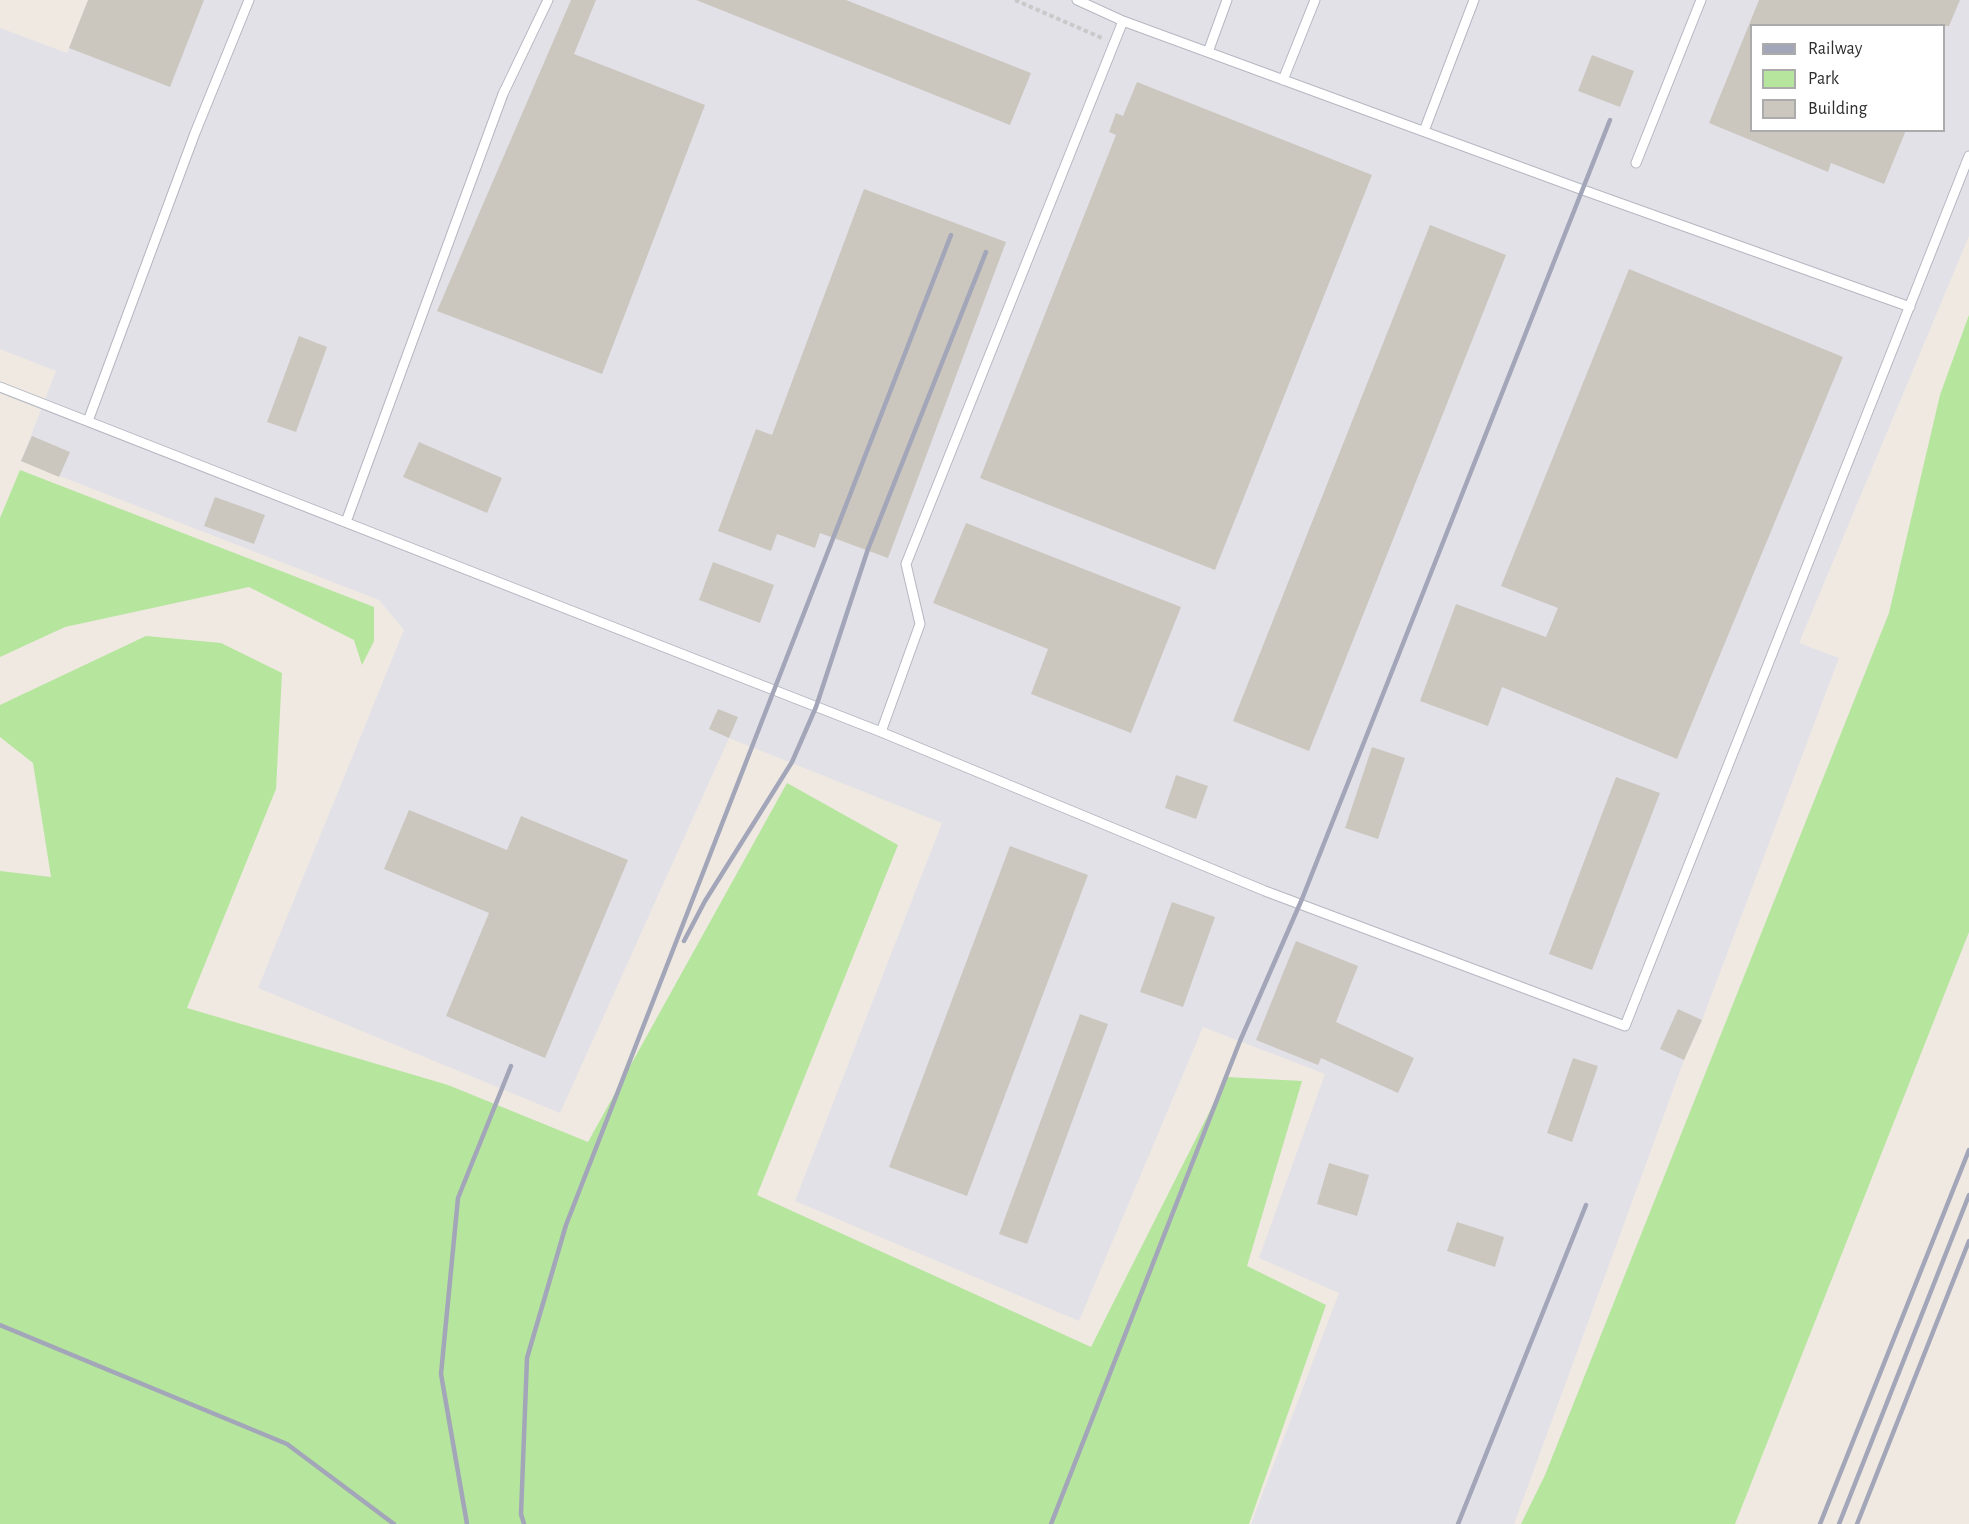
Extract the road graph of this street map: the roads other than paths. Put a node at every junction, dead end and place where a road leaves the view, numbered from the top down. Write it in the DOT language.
graph roads {
  1 [pos="249,0"];
  2 [pos="548,0"];
  3 [pos="1077,0"];
  4 [pos="1227,0"];
  5 [pos="1315,0"];
  6 [pos="1474,0"];
  7 [pos="1701,0"];
  8 [pos="1123,21"];
  9 [pos="1208,52"];
  10 [pos="1283,80"];
  11 [pos="1424,131"];
  12 [pos="1969,156"];
  13 [pos="1636,163"];
  14 [pos="1910,307"];
  15 [pos="0,387"];
  16 [pos="88,421"];
  17 [pos="346,522"];
  18 [pos="880,732"];
  1 -- 16 [label="lane"];
  2 -- 17 [label="lane"];
  3 -- 8 [label="lane"];
  4 -- 9 [label="lane"];
  5 -- 10 [label="lane"];
  6 -- 11 [label="lane"];
  7 -- 13 [label="lane"];
  8 -- 9 [label="lane"];
  8 -- 18 [label="lane"];
  9 -- 10 [label="lane"];
  10 -- 11 [label="lane"];
  11 -- 14 [label="lane"];
  12 -- 14 [label="lane"];
  14 -- 18 [label="lane"];
  15 -- 16 [label="lane"];
  16 -- 17 [label="lane"];
  17 -- 18 [label="lane"];
}
